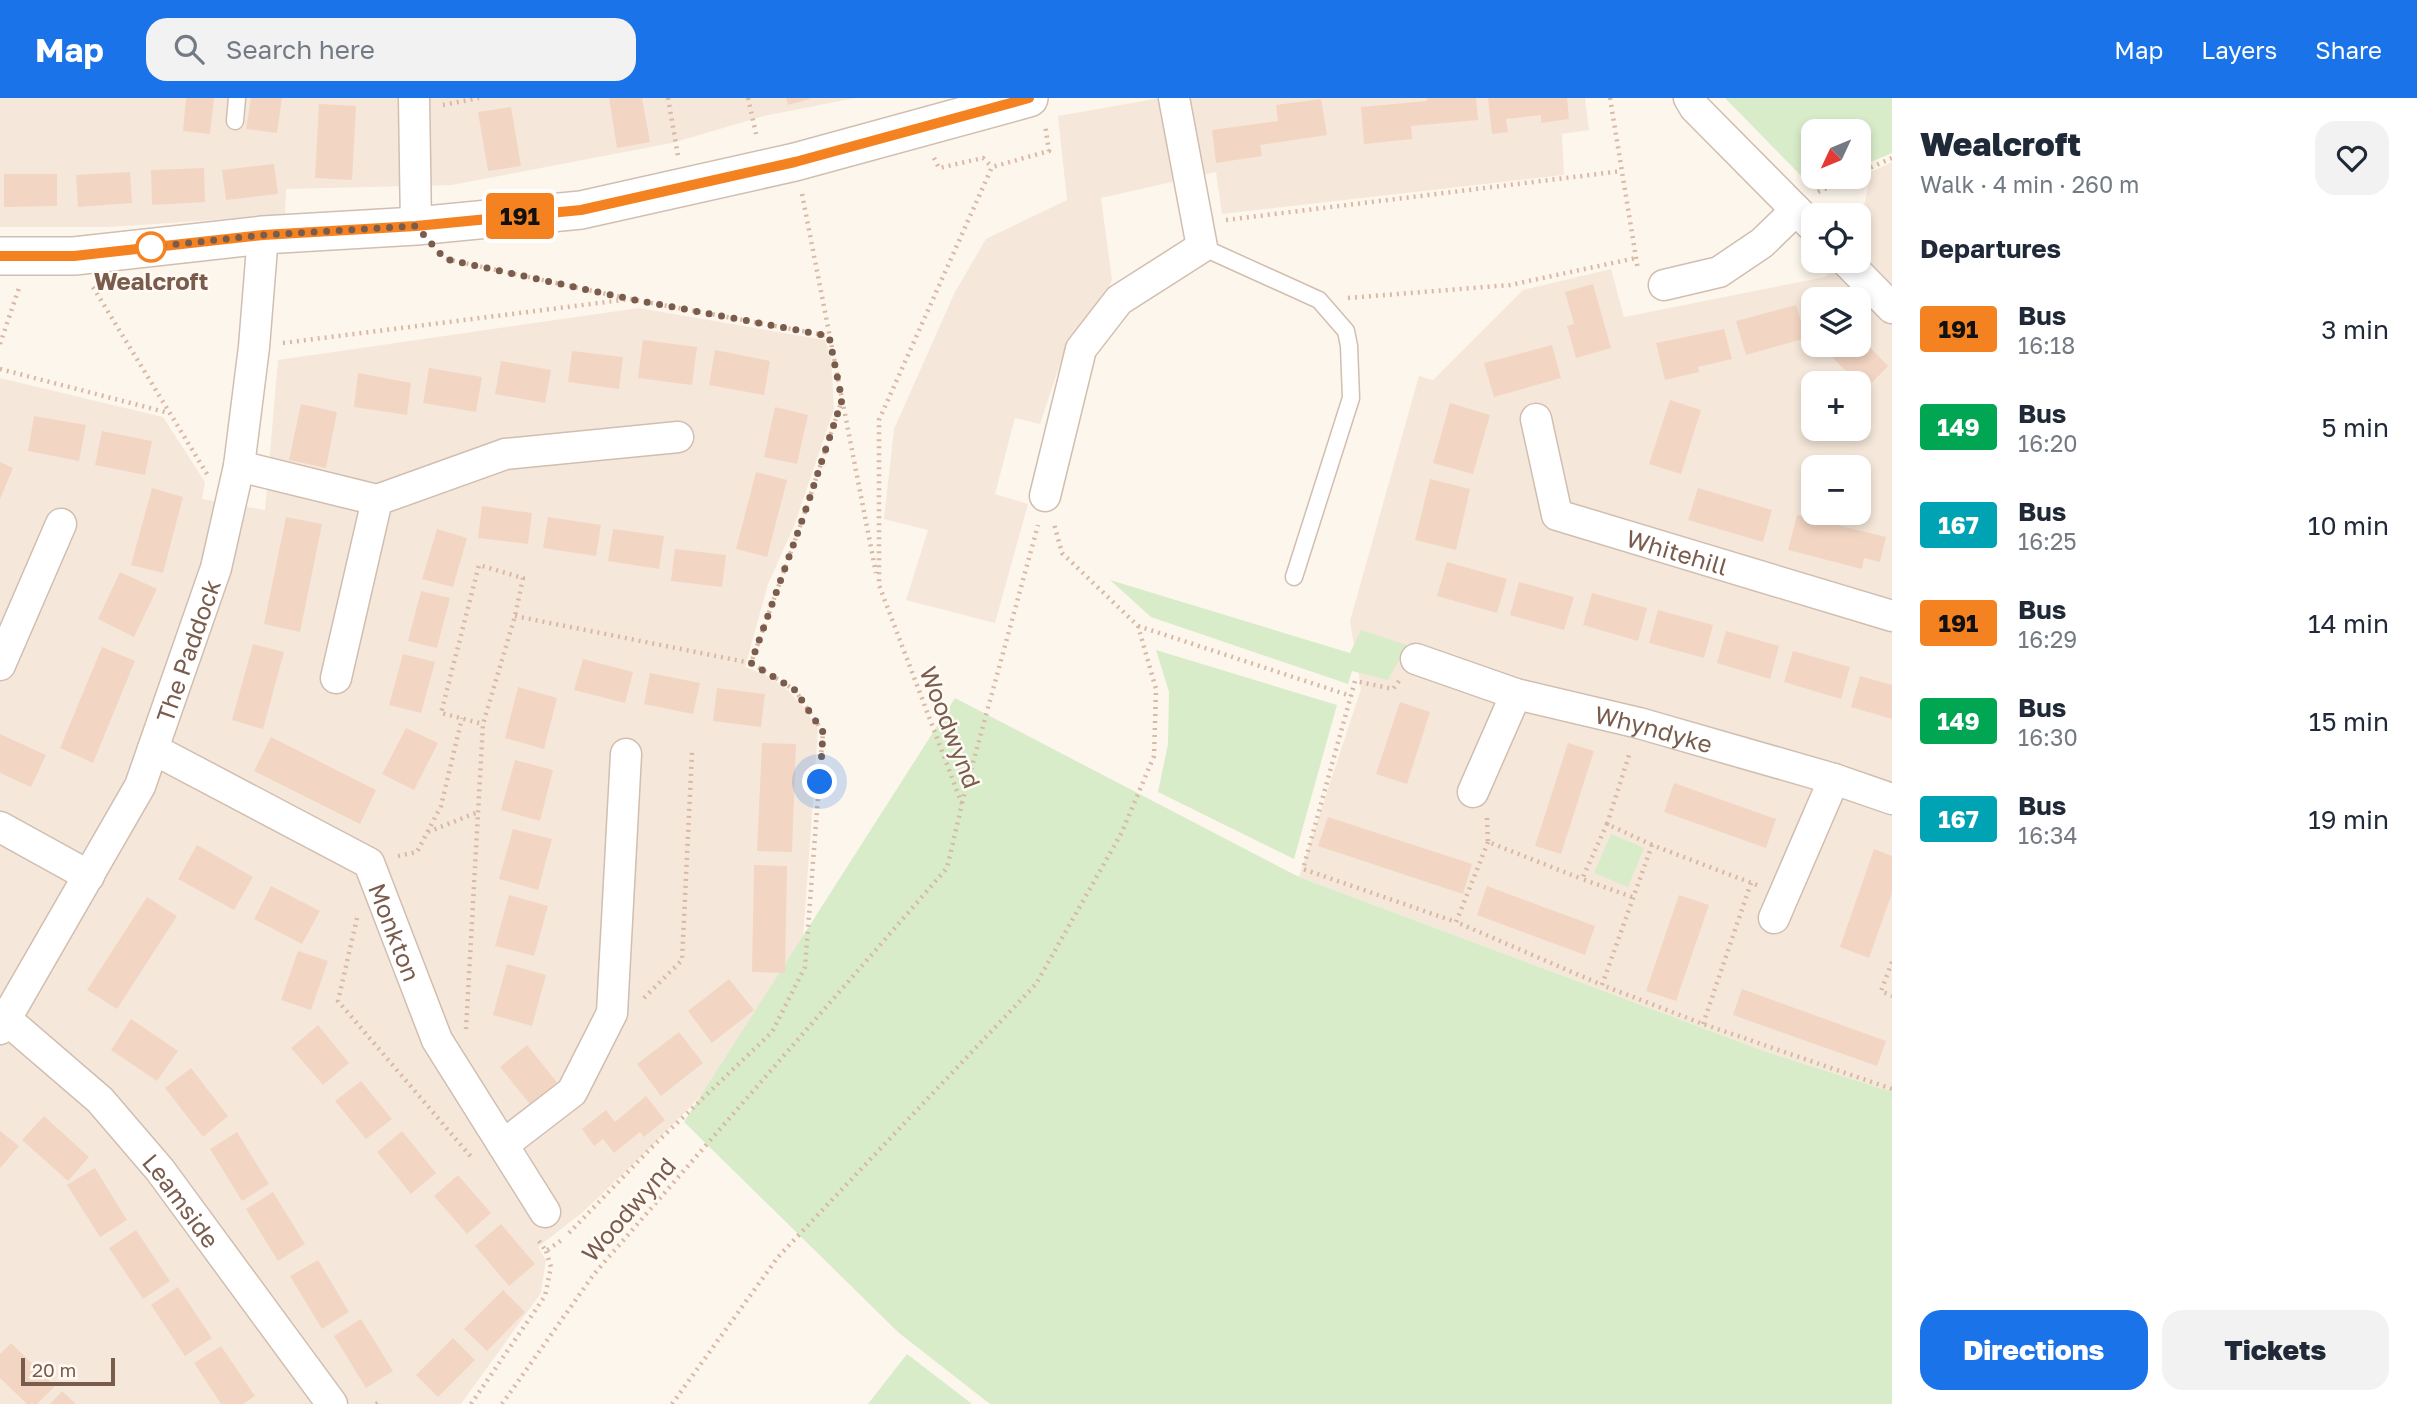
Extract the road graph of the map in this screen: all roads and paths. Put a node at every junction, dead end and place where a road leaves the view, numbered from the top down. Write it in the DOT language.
graph roads {
  1 [pos="237,98"];
  2 [pos="414,98"];
  3 [pos="668,98"];
  4 [pos="1174,98"];
  5 [pos="1610,98"];
  6 [pos="1689,98"];
  7 [pos="1036,105"];
  8 [pos="235,121"];
  9 [pos="1892,158"];
  10 [pos="795,162"];
  11 [pos="992,167"];
  12 [pos="1871,167"];
  13 [pos="939,168"];
  14 [pos="1622,171"];
  15 [pos="683,187"];
  16 [pos="1801,215"];
  17 [pos="1801,221"];
  18 [pos="416,226"];
  19 [pos="263,235"];
  20 [pos="1200,235"];
  21 [pos="74,256"];
  22 [pos="14,257"];
  23 [pos="1636,258"];
  24 [pos="1858,273"];
  25 [pos="1664,285"];
  26 [pos="630,299"];
  27 [pos="1319,300"];
  28 [pos="1892,309"];
  29 [pos="829,336"];
  30 [pos="0,344"];
  31 [pos="254,347"];
  32 [pos="0,369"];
  33 [pos="842,400"];
  34 [pos="170,413"];
  35 [pos="1536,419"];
  36 [pos="678,437"];
  37 [pos="239,466"];
  38 [pos="1045,496"];
  39 [pos="377,500"];
  40 [pos="229,510"];
  41 [pos="61,524"];
  42 [pos="1294,577"];
  43 [pos="878,585"];
  44 [pos="515,616"];
  45 [pos="1892,616"];
  46 [pos="1138,626"];
  47 [pos="1416,659"];
  48 [pos="751,663"];
  49 [pos="0,666"];
  50 [pos="335,678"];
  51 [pos="1516,694"];
  52 [pos="1351,696"];
  53 [pos="1639,723"];
  54 [pos="483,724"];
  55 [pos="153,749"];
  56 [pos="691,752"];
  57 [pos="626,754"];
  58 [pos="1834,779"];
  59 [pos="1473,792"];
  60 [pos="1892,799"];
  61 [pos="962,804"];
  62 [pos="478,812"];
  63 [pos="1607,824"];
  64 [pos="0,827"];
  65 [pos="428,832"];
  66 [pos="1488,842"];
  67 [pos="1652,845"];
  68 [pos="89,876"];
  69 [pos="1582,879"];
  70 [pos="1751,883"];
  71 [pos="1632,897"];
  72 [pos="1779,907"];
  73 [pos="1456,922"];
  74 [pos="1892,962"];
  75 [pos="1602,985"];
  76 [pos="1892,996"];
  77 [pos="612,1013"];
  78 [pos="1703,1024"];
  79 [pos="3,1025"];
  80 [pos="463,1082"];
  81 [pos="1892,1089"];
  82 [pos="503,1145"];
  83 [pos="545,1212"];
  84 [pos="547,1251"];
  85 [pos="332,1404"];
  86 [pos="471,1404"];
  87 [pos="502,1404"];
  88 [pos="672,1404"];
  1 -- 8 [label="lane"];
  2 -- 18 [label="street"];
  3 -- 15 [label="path"];
  4 -- 20 [label="street"];
  5 -- 14 [label="path"];
  6 -- 16 [label="street"];
  7 -- 10 [label="street"];
  7 -- 11 [label="path"];
  9 -- 12 [label="path"];
  10 -- 15 [label="street"];
  10 -- 29 [label="path"];
  11 -- 13 [label="path"];
  11 -- 43 [label="path, Woodwynd"];
  14 -- 20 [label="path"];
  14 -- 23 [label="path"];
  15 -- 18 [label="street"];
  17 -- 25 [label="street"];
  18 -- 19 [label="street"];
  18 -- 26 [label="path"];
  19 -- 21 [label="street"];
  19 -- 31 [label="street, The Paddock"];
  20 -- 27 [label="lane"];
  20 -- 38 [label="street"];
  21 -- 22 [label="street"];
  21 -- 34 [label="path"];
  22 -- 30 [label="path"];
  23 -- 25 [label="path"];
  23 -- 27 [label="path"];
  24 -- 28 [label="street"];
  26 -- 29 [label="path"];
  26 -- 31 [label="path"];
  27 -- 42 [label="lane"];
  29 -- 33 [label="path"];
  31 -- 37 [label="street, The Paddock"];
  32 -- 34 [label="path"];
  33 -- 43 [label="path"];
  33 -- 48 [label="path"];
  34 -- 40 [label="path"];
  35 -- 45 [label="street, Whitehill"];
  36 -- 39 [label="street"];
  37 -- 39 [label="street"];
  37 -- 40 [label="street, The Paddock"];
  38 -- 46 [label="path"];
  38 -- 61 [label="path"];
  39 -- 50 [label="street"];
  40 -- 55 [label="street, The Paddock"];
  41 -- 49 [label="street"];
  43 -- 61 [label="path, Woodwynd"];
  44 -- 48 [label="path"];
  44 -- 54 [label="path"];
  44 -- 54 [label="path"];
  46 -- 52 [label="path"];
  46 -- 88 [label="path"];
  47 -- 51 [label="street, Whyndyke"];
  47 -- 52 [label="path"];
  48 -- 83 [label="path"];
  51 -- 53 [label="street, Whyndyke"];
  51 -- 59 [label="street"];
  52 -- 73 [label="path"];
  53 -- 58 [label="street, Whyndyke"];
  53 -- 63 [label="path"];
  54 -- 62 [label="path"];
  55 -- 68 [label="street, The Paddock"];
  55 -- 80 [label="street, Monkton"];
  56 -- 77 [label="path"];
  57 -- 77 [label="street"];
  58 -- 60 [label="street, Whyndyke"];
  58 -- 72 [label="street"];
  59 -- 66 [label="path"];
  61 -- 87 [label="path, Woodwynd"];
  62 -- 65 [label="path"];
  62 -- 80 [label="path"];
  63 -- 67 [label="path"];
  63 -- 69 [label="path"];
  64 -- 68 [label="street"];
  66 -- 69 [label="path"];
  66 -- 73 [label="path"];
  67 -- 70 [label="path"];
  67 -- 71 [label="path"];
  68 -- 79 [label="street, The Paddock"];
  69 -- 71 [label="path"];
  70 -- 72 [label="path"];
  70 -- 78 [label="path"];
  71 -- 75 [label="path"];
  73 -- 75 [label="path"];
  74 -- 76 [label="path"];
  75 -- 78 [label="path"];
  77 -- 82 [label="street"];
  78 -- 81 [label="path"];
  79 -- 85 [label="street, Leamside"];
  80 -- 82 [label="street, Monkton"];
  82 -- 83 [label="street, Monkton"];
  84 -- 86 [label="path"];
}
